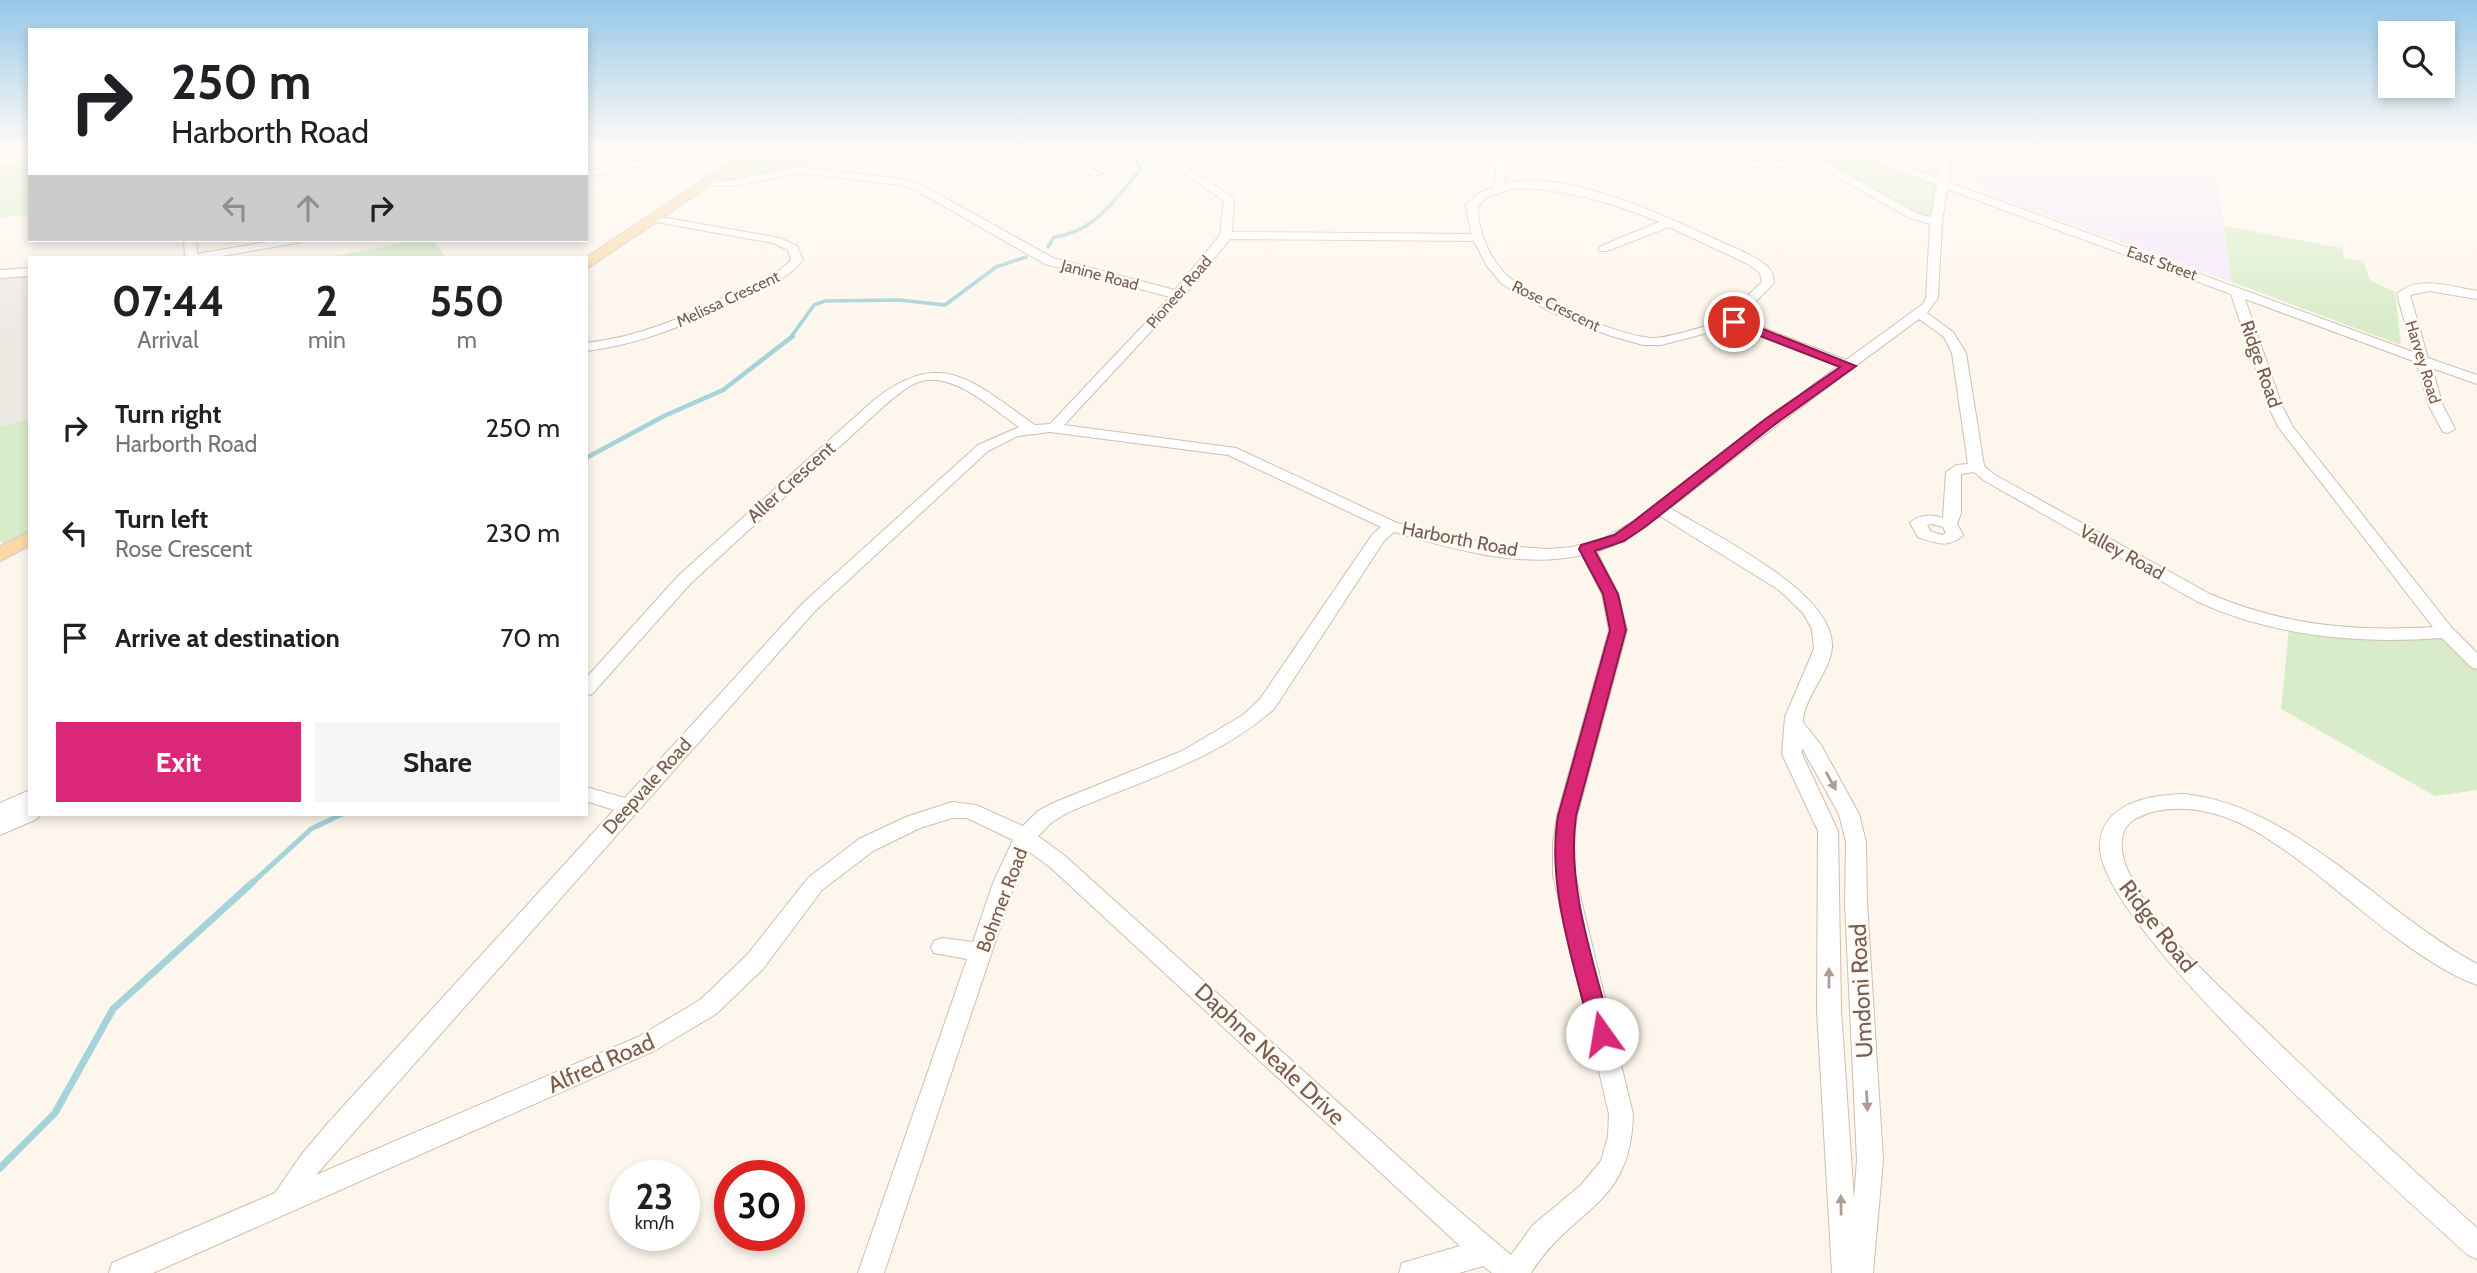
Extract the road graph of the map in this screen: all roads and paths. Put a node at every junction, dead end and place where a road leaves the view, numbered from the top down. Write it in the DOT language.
graph roads {
  1 [pos="672,207"];
  2 [pos="954,207"];
  3 [pos="1229,207"];
  4 [pos="1472,207"];
  5 [pos="1630,207"];
  6 [pos="1898,207"];
  7 [pos="1938,207"];
  8 [pos="2011,207"];
  9 [pos="655,219"];
  10 [pos="1936,222"];
  11 [pos="1668,223"];
  12 [pos="1226,235"];
  13 [pos="1480,239"];
  14 [pos="285,242"];
  15 [pos="1603,249"];
  16 [pos="203,256"];
  17 [pos="588,264"];
  18 [pos="28,272"];
  19 [pos="0,274"];
  20 [pos="2236,291"];
  21 [pos="1178,295"];
  22 [pos="2477,295"];
  23 [pos="1920,314"];
  24 [pos="1734,321"];
  25 [pos="588,347"];
  26 [pos="2422,360"];
  27 [pos="1850,366"];
  28 [pos="2477,380"];
  29 [pos="1072,411"];
  30 [pos="1054,428"];
  31 [pos="1031,429"];
  32 [pos="2448,429"];
  33 [pos="1083,431"];
  34 [pos="1978,468"];
  35 [pos="1660,509"];
  36 [pos="1949,524"];
  37 [pos="1391,526"];
  38 [pos="28,538"];
  39 [pos="1587,549"];
  40 [pos="0,555"];
  41 [pos="2446,632"];
  42 [pos="2477,663"];
  43 [pos="588,688"];
  44 [pos="1794,724"];
  45 [pos="588,795"];
  46 [pos="28,798"];
  47 [pos="628,807"];
  48 [pos="0,812"];
  49 [pos="28,815"];
  50 [pos="0,827"];
  51 [pos="1026,838"];
  52 [pos="942,947"];
  53 [pos="981,952"];
  54 [pos="2477,975"];
  55 [pos="284,1202"];
  56 [pos="2477,1246"];
  57 [pos="1489,1251"];
  58 [pos="122,1273"];
  59 [pos="871,1273"];
  60 [pos="1412,1273"];
  61 [pos="1513,1273"];
  62 [pos="1845,1273"];
  63 [pos="1860,1273"];
  1 -- 9 [label="main road"];
  2 -- 21 [label="street, Janine Road"];
  3 -- 12 [label="street, Pioneer Road"];
  4 -- 13 [label="street, Rose Crescent"];
  5 -- 11 [label="street"];
  6 -- 10 [label="street"];
  7 -- 10 [label="street"];
  8 -- 20 [label="street, East Street"];
  9 -- 17 [label="main road"];
  9 -- 25 [label="street, Melissa Crescent"];
  10 -- 23 [label="street"];
  11 -- 15 [label="street"];
  11 -- 24 [label="street"];
  12 -- 13 [label="street"];
  12 -- 21 [label="street, Pioneer Road"];
  13 -- 24 [label="street, Rose Crescent"];
  14 -- 16 [label="street"];
  18 -- 19 [label="street"];
  20 -- 26 [label="street, East Street"];
  20 -- 41 [label="street, Ridge Road"];
  21 -- 29 [label="street, Pioneer Road"];
  22 -- 26 [label="street, Harvey Road"];
  23 -- 27 [label="street, Harborth Road"];
  23 -- 34 [label="street"];
  24 -- 27 [label="street"];
  26 -- 28 [label="street, East Street"];
  26 -- 32 [label="street, Harvey Road"];
  27 -- 35 [label="street, Harborth Road"];
  29 -- 30 [label="street, Pioneer Road"];
  29 -- 33 [label="street"];
  30 -- 31 [label="street, Deepvale Road"];
  30 -- 33 [label="street, Harborth Road"];
  31 -- 43 [label="street, Aller Crescent"];
  31 -- 47 [label="street, Deepvale Road"];
  33 -- 37 [label="street, Harborth Road"];
  34 -- 36 [label="street"];
  34 -- 41 [label="street, Valley Road"];
  35 -- 39 [label="street, Harborth Road"];
  35 -- 44 [label="street, Umdoni Road"];
  37 -- 39 [label="street, Harborth Road"];
  37 -- 51 [label="street, Bohmer Road"];
  38 -- 40 [label="main road"];
  39 -- 61 [label="street"];
  41 -- 42 [label="street, Ridge Road"];
  62 -- 44 [label="street, Umdoni Road, one-way"];
  44 -- 63 [label="street, Umdoni Road, one-way"];
  45 -- 47 [label="street"];
  46 -- 48 [label="street"];
  47 -- 55 [label="street, Deepvale Road"];
  49 -- 50 [label="street"];
  51 -- 53 [label="street, Bohmer Road"];
  51 -- 55 [label="street, Alfred Road"];
  51 -- 57 [label="street, Daphne Neale Drive"];
  52 -- 53 [label="street"];
  53 -- 59 [label="street, Bohmer Road"];
  54 -- 56 [label="street, Ridge Road"];
  55 -- 58 [label="street, Alfred Road"];
  57 -- 60 [label="street"];
  57 -- 61 [label="street, Daphne Neale Drive"];
}
